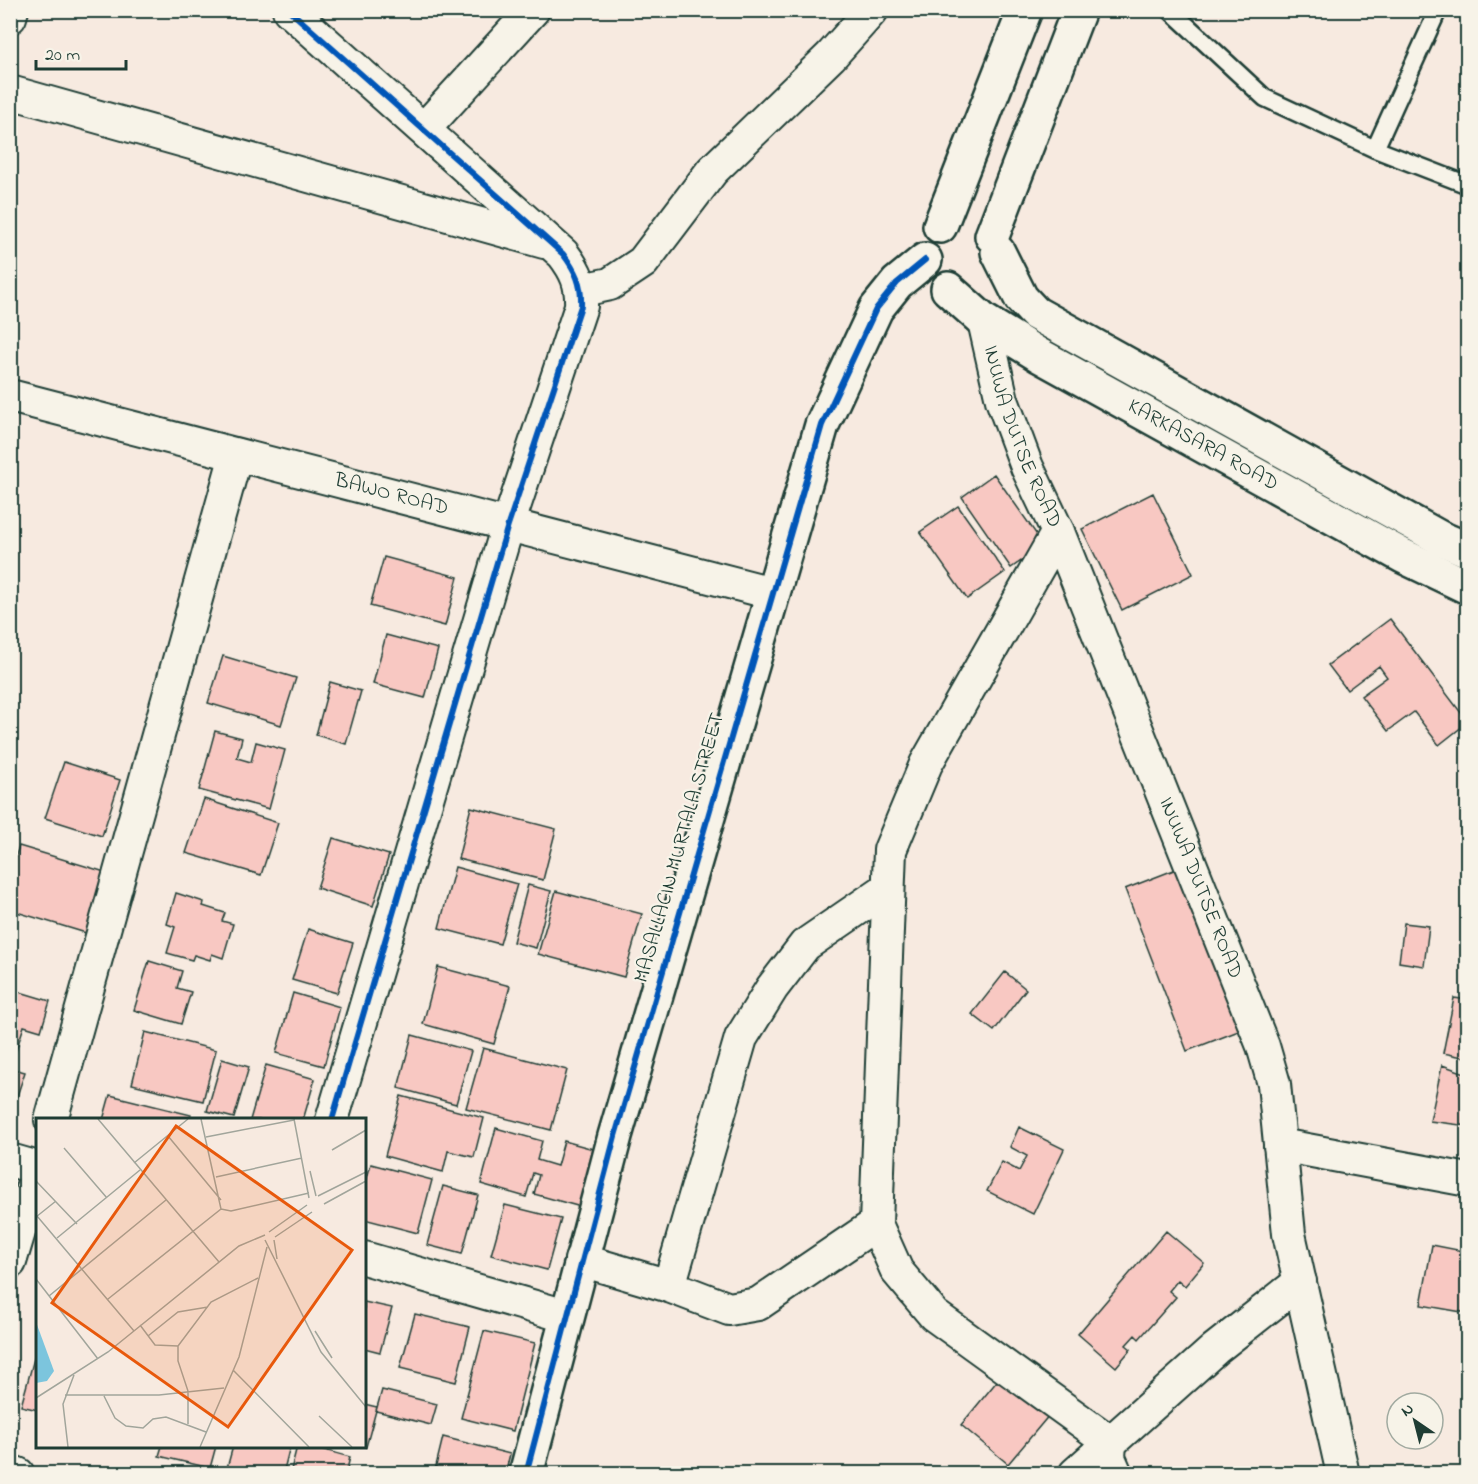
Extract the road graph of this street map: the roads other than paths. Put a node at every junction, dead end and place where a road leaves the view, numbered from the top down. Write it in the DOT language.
graph roads {
  1 [pos="12,10"];
  2 [pos="289,10"];
  3 [pos="533,10"];
  4 [pos="872,10"];
  5 [pos="1025,10"];
  6 [pos="1079,10"];
  7 [pos="1170,10"];
  8 [pos="1438,10"];
  9 [pos="10,16"];
  10 [pos="10,92"];
  11 [pos="424,129"];
  12 [pos="1375,149"];
  13 [pos="1467,185"];
  14 [pos="940,226"];
  15 [pos="552,244"];
  16 [pos="995,244"];
  17 [pos="925,260"];
  18 [pos="948,289"];
  19 [pos="582,290"];
  20 [pos="984,321"];
  21 [pos="10,396"];
  22 [pos="236,455"];
  23 [pos="508,525"];
  24 [pos="1058,532"];
  25 [pos="1467,550"];
  26 [pos="1467,587"];
  27 [pos="772,593"];
  28 [pos="888,888"];
  29 [pos="51,1118"];
  30 [pos="332,1118"];
  31 [pos="1280,1145"];
  32 [pos="10,1160"];
  33 [pos="36,1167"];
  34 [pos="36,1175"];
  35 [pos="1467,1180"];
  36 [pos="876,1224"];
  37 [pos="366,1259"];
  38 [pos="581,1260"];
  39 [pos="10,1262"];
  40 [pos="1300,1282"];
  41 [pos="669,1286"];
  42 [pos="566,1316"];
  43 [pos="1110,1442"];
  44 [pos="10,1471"];
  45 [pos="18,1473"];
  46 [pos="526,1473"];
  47 [pos="1075,1473"];
  48 [pos="1116,1473"];
  49 [pos="1343,1473"];
  1 -- 9 [label="street"];
  2 -- 11 [label="street"];
  3 -- 11 [label="street"];
  4 -- 19 [label="street"];
  5 -- 14 [label="main road"];
  6 -- 16 [label="main road"];
  7 -- 12 [label="lane"];
  8 -- 12 [label="lane"];
  10 -- 15 [label="street"];
  11 -- 15 [label="street"];
  12 -- 13 [label="lane"];
  14 -- 16 [label="main road"];
  14 -- 17 [label="main road"];
  15 -- 19 [label="street"];
  16 -- 18 [label="main road"];
  16 -- 25 [label="main road, KARKASARA ROAD"];
  17 -- 18 [label="main road"];
  17 -- 27 [label="main road, MASALLACIN MURTALA STREET"];
  18 -- 20 [label="main road, KARKASARA ROAD"];
  19 -- 23 [label="street"];
  20 -- 24 [label="street, INUWA DUTSE ROAD"];
  20 -- 26 [label="main road, KARKASARA ROAD"];
  21 -- 22 [label="street, BAWO ROAD"];
  22 -- 23 [label="street, BAWO ROAD"];
  22 -- 29 [label="street"];
  23 -- 27 [label="street, BAWO ROAD"];
  23 -- 30 [label="street"];
  24 -- 28 [label="street"];
  24 -- 31 [label="street, INUWA DUTSE ROAD"];
  27 -- 38 [label="main road, MASALLACIN MURTALA STREET"];
  28 -- 36 [label="street"];
  28 -- 41 [label="street"];
  31 -- 35 [label="street"];
  31 -- 40 [label="street, INUWA DUTSE ROAD"];
  32 -- 33 [label="street"];
  34 -- 39 [label="street"];
  36 -- 41 [label="street"];
  36 -- 43 [label="street"];
  37 -- 42 [label="street"];
  38 -- 41 [label="street"];
  38 -- 42 [label="main road, MASALLACIN MURTALA STREET"];
  40 -- 43 [label="street"];
  40 -- 49 [label="street, INUWA DUTSE ROAD"];
  42 -- 46 [label="main road, MASALLACIN MURTALA STREET"];
  43 -- 47 [label="street"];
  43 -- 48 [label="street"];
  44 -- 45 [label="street"];
}
